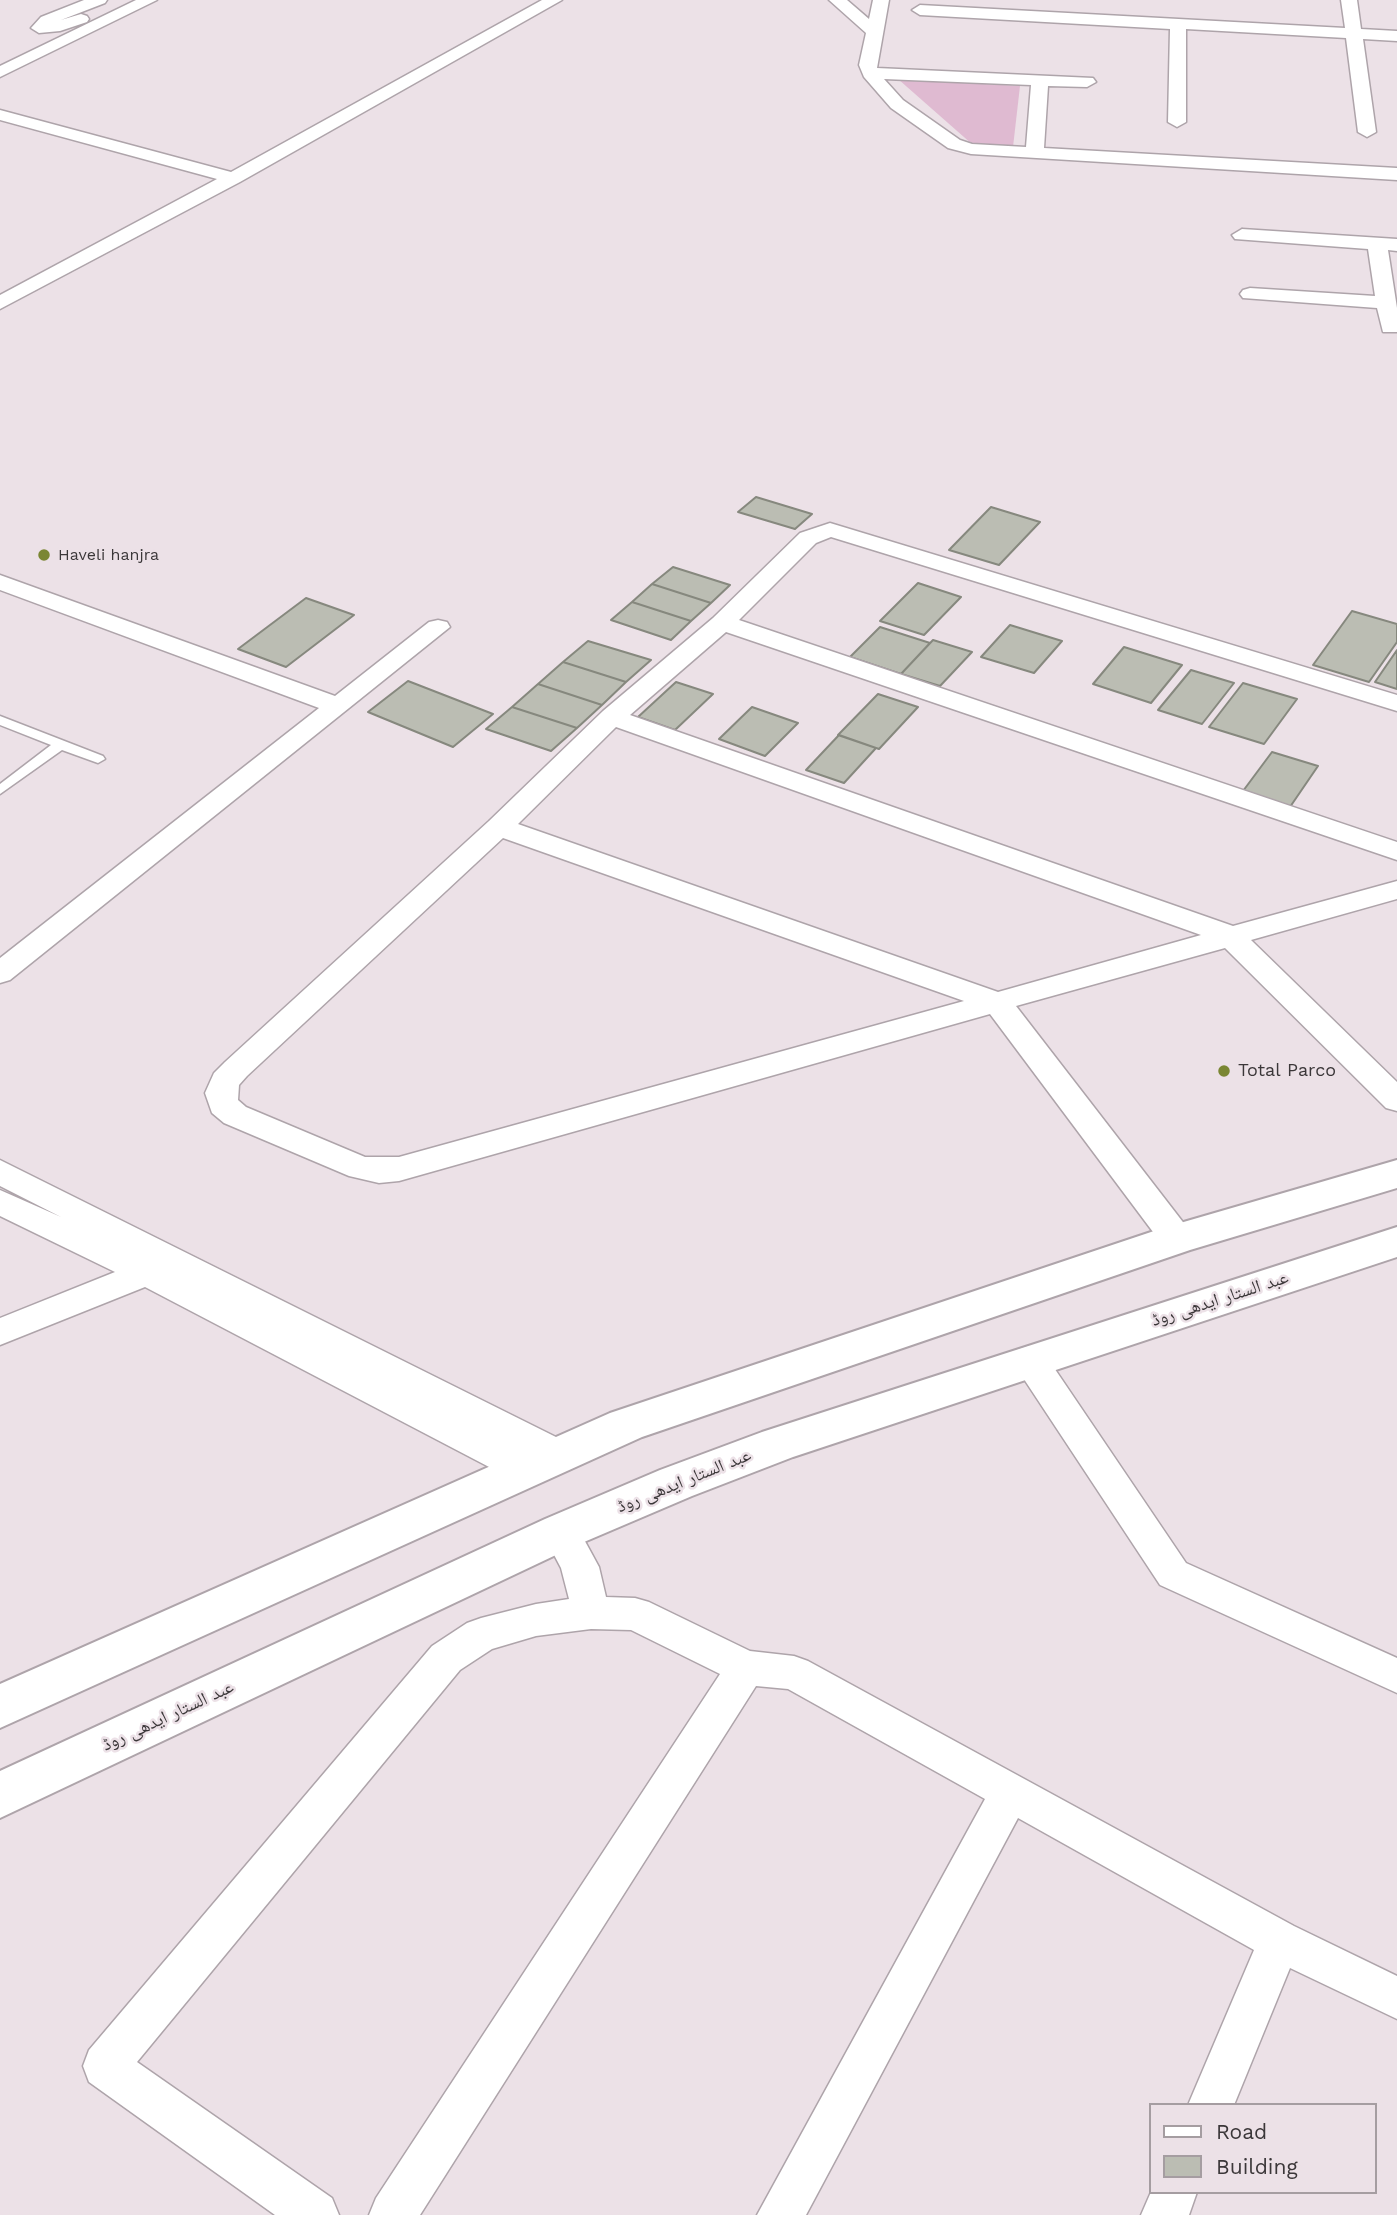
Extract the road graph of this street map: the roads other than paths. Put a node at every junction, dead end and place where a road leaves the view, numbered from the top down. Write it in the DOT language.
graph roads {
  1 [pos="99,0"];
  2 [pos="124,0"];
  3 [pos="149,0"];
  4 [pos="554,0"];
  5 [pos="837,0"];
  6 [pos="881,0"];
  7 [pos="1349,0"];
  8 [pos="1037,8"];
  9 [pos="920,10"];
  10 [pos="1178,24"];
  11 [pos="875,33"];
  12 [pos="1354,33"];
  13 [pos="1397,36"];
  14 [pos="0,72"];
  15 [pos="870,73"];
  16 [pos="1040,80"];
  17 [pos="1087,82"];
  18 [pos="0,115"];
  19 [pos="1177,122"];
  20 [pos="1367,132"];
  21 [pos="1035,153"];
  22 [pos="1397,174"];
  23 [pos="233,178"];
  24 [pos="1242,235"];
  25 [pos="1387,244"];
  26 [pos="1250,294"];
  27 [pos="0,303"];
  28 [pos="1386,303"];
  29 [pos="1390,328"];
  30 [pos="0,582"];
  31 [pos="722,623"];
  32 [pos="438,627"];
  33 [pos="1397,702"];
  34 [pos="338,706"];
  35 [pos="612,717"];
  36 [pos="0,720"];
  37 [pos="60,745"];
  38 [pos="98,759"];
  39 [pos="0,790"];
  40 [pos="499,827"];
  41 [pos="1397,851"];
  42 [pos="1397,890"];
  43 [pos="1229,935"];
  44 [pos="0,973"];
  45 [pos="997,1002"];
  46 [pos="1397,1100"];
  47 [pos="0,1172"];
  48 [pos="1397,1174"];
  49 [pos="0,1202"];
  50 [pos="1177,1239"];
  51 [pos="1397,1242"];
  52 [pos="162,1267"];
  53 [pos="0,1332"];
  54 [pos="1030,1360"];
  55 [pos="541,1462"];
  56 [pos="561,1532"];
  57 [pos="591,1613"];
  58 [pos="747,1668"];
  59 [pos="1397,1676"];
  60 [pos="0,1707"];
  61 [pos="1012,1791"];
  62 [pos="0,1795"];
  63 [pos="1279,1941"];
  64 [pos="1397,1998"];
  65 [pos="1212,2103"];
  66 [pos="1173,2194"];
  67 [pos="315,2215"];
  68 [pos="393,2215"];
  69 [pos="781,2215"];
  70 [pos="1165,2215"];
  1 -- 2 [label="street"];
  3 -- 14 [label="street"];
  4 -- 23 [label="street"];
  5 -- 11 [label="street"];
  6 -- 11 [label="street"];
  7 -- 12 [label="street"];
  8 -- 9 [label="street"];
  8 -- 10 [label="street"];
  10 -- 12 [label="street"];
  10 -- 19 [label="street"];
  11 -- 15 [label="street"];
  12 -- 13 [label="street"];
  12 -- 20 [label="street"];
  15 -- 16 [label="street"];
  15 -- 21 [label="street"];
  16 -- 17 [label="street"];
  16 -- 21 [label="street"];
  18 -- 23 [label="street"];
  21 -- 22 [label="street"];
  23 -- 27 [label="street"];
  24 -- 25 [label="street"];
  25 -- 28 [label="street"];
  26 -- 28 [label="street"];
  28 -- 29 [label="street"];
  30 -- 34 [label="street"];
  31 -- 33 [label="street"];
  31 -- 35 [label="street"];
  31 -- 41 [label="street"];
  32 -- 34 [label="street"];
  34 -- 44 [label="street"];
  35 -- 40 [label="street"];
  35 -- 43 [label="street"];
  36 -- 37 [label="lane"];
  37 -- 38 [label="lane"];
  37 -- 39 [label="lane"];
  40 -- 45 [label="street"];
  40 -- 45 [label="street"];
  42 -- 43 [label="street"];
  43 -- 45 [label="street"];
  43 -- 46 [label="street"];
  45 -- 50 [label="street"];
  47 -- 52 [label="street"];
  48 -- 50 [label="main road"];
  49 -- 52 [label="street"];
  50 -- 55 [label="main road"];
  51 -- 54 [label="main road, عبد الستار ایدھی روڈ"];
  52 -- 53 [label="street"];
  52 -- 55 [label="street"];
  54 -- 56 [label="main road, عبد الستار ایدھی روڈ"];
  54 -- 59 [label="street"];
  55 -- 60 [label="main road"];
  56 -- 57 [label="street"];
  56 -- 62 [label="main road, عبد الستار ایدھی روڈ"];
  57 -- 58 [label="street"];
  57 -- 67 [label="street"];
  58 -- 61 [label="street"];
  58 -- 68 [label="street"];
  61 -- 63 [label="street"];
  61 -- 69 [label="street"];
  63 -- 64 [label="street"];
  63 -- 65 [label="street"];
  66 -- 70 [label="street"];
}
